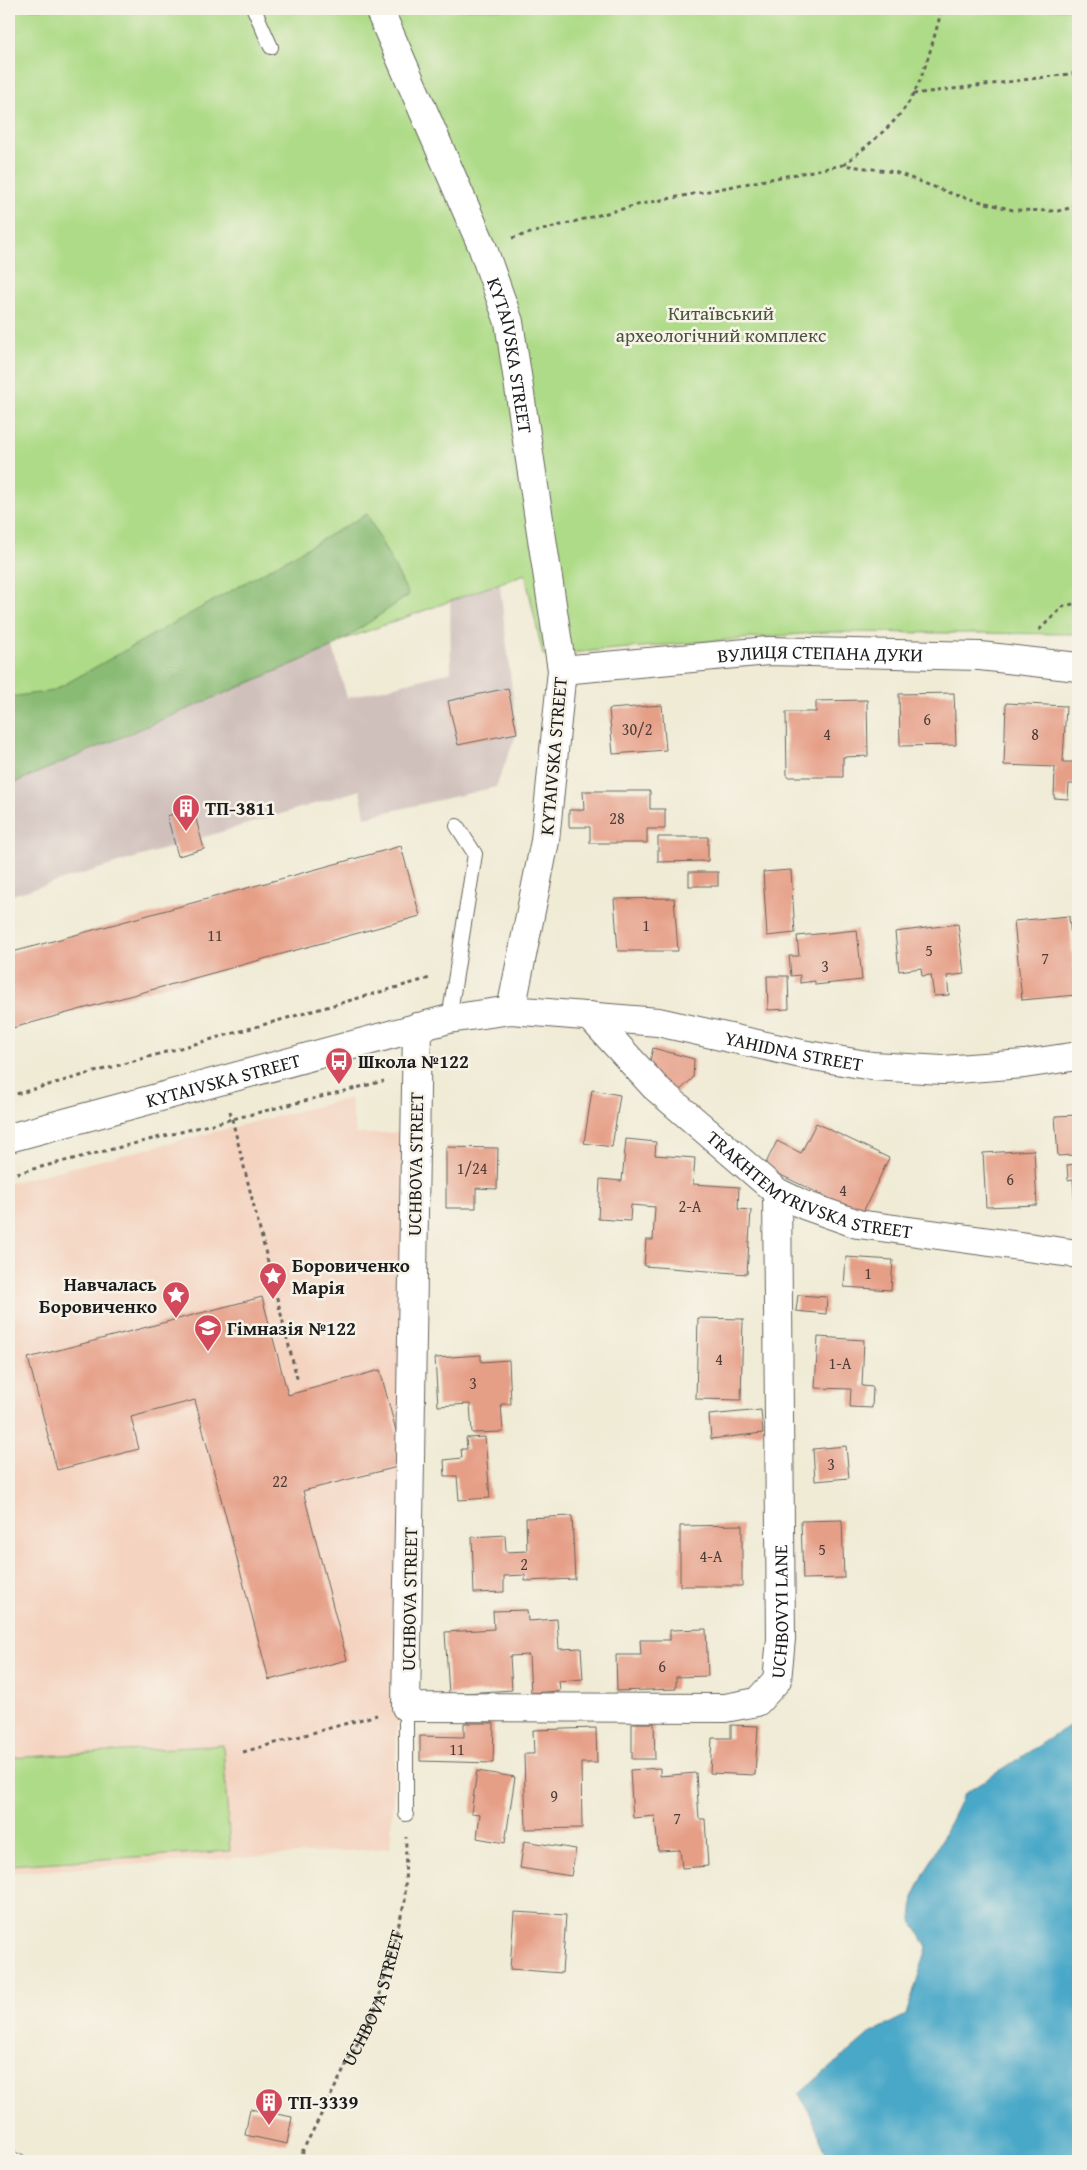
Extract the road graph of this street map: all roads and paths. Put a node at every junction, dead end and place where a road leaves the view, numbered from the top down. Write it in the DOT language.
graph roads {
  1 [pos="254,9"];
  2 [pos="379,9"];
  3 [pos="942,9"];
  4 [pos="271,47"];
  5 [pos="1078,73"];
  6 [pos="914,94"];
  7 [pos="843,165"];
  8 [pos="1078,206"];
  9 [pos="482,246"];
  10 [pos="1078,668"];
  11 [pos="562,670"];
  12 [pos="457,826"];
  13 [pos="457,970"];
  14 [pos="511,1010"];
  15 [pos="590,1016"];
  16 [pos="448,1019"];
  17 [pos="417,1027"];
  18 [pos="1078,1056"];
  19 [pos="416,1073"];
  20 [pos="9,1096"];
  21 [pos="232,1119"];
  22 [pos="9,1138"];
  23 [pos="9,1175"];
  24 [pos="777,1192"];
  25 [pos="1078,1254"];
  26 [pos="298,1382"];
  27 [pos="406,1707"];
  28 [pos="243,1752"];
  29 [pos="406,1814"];
  30 [pos="9,2160"];
  31 [pos="19,2161"];
  32 [pos="302,2161"];
  1 -- 4 [label="lane"];
  2 -- 9 [label="street, KYTAIVSKA STREET"];
  3 -- 6 [label="path"];
  5 -- 6 [label="path"];
  6 -- 7 [label="path"];
  7 -- 8 [label="path"];
  7 -- 9 [label="path"];
  9 -- 11 [label="street, KYTAIVSKA STREET"];
  10 -- 11 [label="street, ВУЛИЦЯ СТЕПАНА ДУКИ"];
  11 -- 14 [label="street, KYTAIVSKA STREET"];
  12 -- 13 [label="lane"];
  13 -- 16 [label="lane"];
  13 -- 20 [label="path"];
  14 -- 15 [label="street, YAHIDNA STREET"];
  14 -- 16 [label="street, KYTAIVSKA STREET"];
  15 -- 18 [label="street, YAHIDNA STREET"];
  15 -- 24 [label="street, TRAKHTEMYRIVSKA STREET"];
  16 -- 17 [label="street, KYTAIVSKA STREET"];
  17 -- 19 [label="street, UCHBOVA STREET"];
  17 -- 22 [label="street, KYTAIVSKA STREET"];
  19 -- 21 [label="path"];
  19 -- 27 [label="street, UCHBOVA STREET"];
  21 -- 23 [label="path"];
  21 -- 26 [label="path"];
  24 -- 25 [label="street, TRAKHTEMYRIVSKA STREET"];
  24 -- 27 [label="street, UCHBOVYI LANE"];
  27 -- 28 [label="path"];
  27 -- 29 [label="lane, UCHBOVA STREET"];
  29 -- 32 [label="path, UCHBOVA STREET"];
  30 -- 31 [label="lane"];
}
